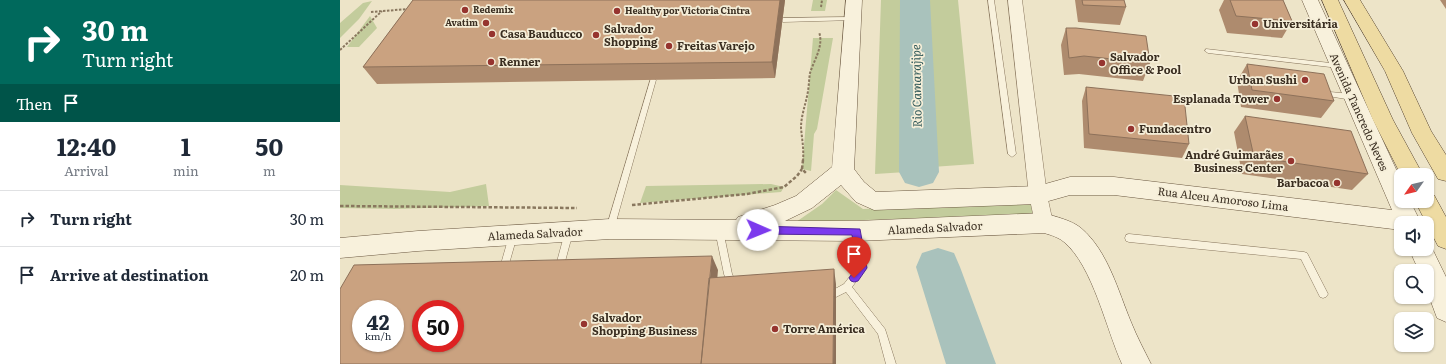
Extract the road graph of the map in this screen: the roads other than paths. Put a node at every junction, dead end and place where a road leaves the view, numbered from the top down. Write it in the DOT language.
graph roads {
  1 [pos="854,0"];
  2 [pos="991,0"];
  3 [pos="1015,0"];
  4 [pos="1310,0"];
  5 [pos="1330,0"];
  6 [pos="1352,0"];
  7 [pos="852,19"];
  8 [pos="783,20"];
  9 [pos="1208,51"];
  10 [pos="1339,66"];
  11 [pos="653,80"];
  12 [pos="1311,91"];
  13 [pos="1353,97"];
  14 [pos="1383,120"];
  15 [pos="1012,154"];
  16 [pos="1403,168"];
  17 [pos="1408,168"];
  18 [pos="843,170"];
  19 [pos="1446,173"];
  20 [pos="1038,195"];
  21 [pos="1430,208"];
  22 [pos="1403,216"];
  23 [pos="1412,216"];
  24 [pos="1044,223"];
  25 [pos="610,229"];
  26 [pos="724,230"];
  27 [pos="860,231"];
  28 [pos="569,232"];
  29 [pos="340,233"];
  30 [pos="514,235"];
  31 [pos="1129,238"];
  32 [pos="1446,238"];
  33 [pos="418,241"];
  34 [pos="340,248"];
  35 [pos="1424,256"];
  36 [pos="557,274"];
  37 [pos="502,275"];
  38 [pos="847,287"];
  39 [pos="735,291"];
  40 [pos="836,293"];
  41 [pos="1323,294"];
  42 [pos="1446,310"];
  43 [pos="891,364"];
  44 [pos="1138,364"];
  1 -- 7 [label="street"];
  2 -- 15 [label="lane"];
  3 -- 20 [label="street"];
  4 -- 10 [label="street, Avenida Tancredo Neves"];
  5 -- 14 [label="main road"];
  6 -- 19 [label="main road"];
  7 -- 8 [label="lane"];
  7 -- 18 [label="street"];
  9 -- 10 [label="lane"];
  10 -- 13 [label="street, Avenida Tancredo Neves"];
  11 -- 25 [label="lane"];
  12 -- 13 [label="lane"];
  13 -- 23 [label="street, Avenida Tancredo Neves"];
  14 -- 16 [label="main road"];
  14 -- 17 [label="main road"];
  18 -- 20 [label="street"];
  18 -- 26 [label="street, Alameda Salvador"];
  20 -- 22 [label="street, Rua Alceu Amoroso Lima"];
  20 -- 24 [label="street"];
  21 -- 32 [label="main road"];
  24 -- 27 [label="street, Alameda Salvador"];
  24 -- 44 [label="street"];
  25 -- 26 [label="street, Alameda Salvador"];
  25 -- 28 [label="street, Alameda Salvador"];
  26 -- 27 [label="street, Alameda Salvador"];
  26 -- 39 [label="lane"];
  27 -- 38 [label="lane"];
  28 -- 30 [label="street, Alameda Salvador"];
  28 -- 36 [label="lane"];
  29 -- 33 [label="street"];
  30 -- 33 [label="street, Alameda Salvador"];
  30 -- 37 [label="lane"];
  31 -- 41 [label="lane"];
  33 -- 34 [label="street, Alameda Salvador"];
  35 -- 42 [label="street"];
  38 -- 40 [label="lane"];
  38 -- 43 [label="lane"];
}
